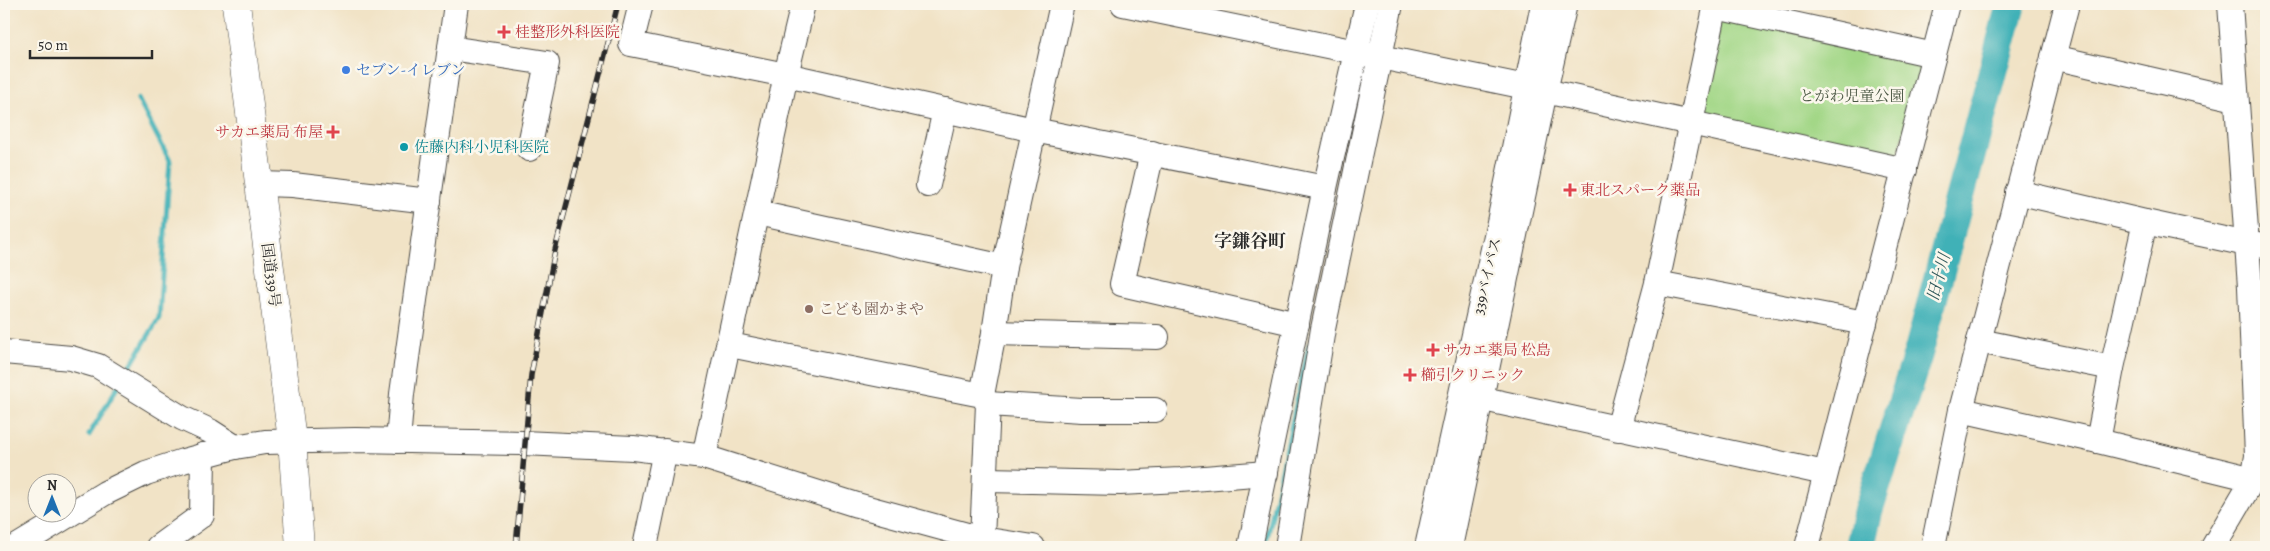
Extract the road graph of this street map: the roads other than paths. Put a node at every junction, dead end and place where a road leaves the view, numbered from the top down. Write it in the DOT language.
graph roads {
  1 [pos="236,4"];
  2 [pos="456,4"];
  3 [pos="641,4"];
  4 [pos="803,4"];
  5 [pos="1062,4"];
  6 [pos="1123,4"];
  7 [pos="1367,4"];
  8 [pos="1391,4"];
  9 [pos="1543,4"];
  10 [pos="1565,4"];
  11 [pos="1947,4"];
  12 [pos="2067,4"];
  13 [pos="2230,4"];
  14 [pos="1716,5"];
  15 [pos="450,48"];
  16 [pos="1356,53"];
  17 [pos="1934,55"];
  18 [pos="2053,57"];
  19 [pos="1379,58"];
  20 [pos="786,75"];
  21 [pos="1535,90"];
  22 [pos="2236,99"];
  23 [pos="946,110"];
  24 [pos="1690,123"];
  25 [pos="1034,130"];
  26 [pos="529,149"];
  27 [pos="1152,153"];
  28 [pos="1905,170"];
  29 [pos="260,184"];
  30 [pos="928,184"];
  31 [pos="1325,188"];
  32 [pos="2017,192"];
  33 [pos="429,201"];
  34 [pos="757,213"];
  35 [pos="2144,222"];
  36 [pos="2256,245"];
  37 [pos="1004,267"];
  38 [pos="1657,283"];
  39 [pos="1865,323"];
  40 [pos="1297,324"];
  41 [pos="994,333"];
  42 [pos="1157,337"];
  43 [pos="1979,341"];
  44 [pos="730,345"];
  45 [pos="4,352"];
  46 [pos="2112,368"];
  47 [pos="1470,396"];
  48 [pos="985,400"];
  49 [pos="1155,410"];
  50 [pos="1961,410"];
  51 [pos="1618,429"];
  52 [pos="292,440"];
  53 [pos="398,441"];
  54 [pos="2098,441"];
  55 [pos="235,447"];
  56 [pos="665,451"];
  57 [pos="203,455"];
  58 [pos="704,457"];
  59 [pos="1266,473"];
  60 [pos="1825,473"];
  61 [pos="2253,479"];
  62 [pos="985,480"];
  63 [pos="982,539"];
  64 [pos="16,547"];
  65 [pos="158,547"];
  66 [pos="300,547"];
  67 [pos="645,547"];
  68 [pos="1033,547"];
  69 [pos="1250,547"];
  70 [pos="1287,547"];
  71 [pos="1427,547"];
  72 [pos="1450,547"];
  73 [pos="1807,547"];
  74 [pos="1933,547"];
  75 [pos="2213,547"];
  1 -- 29 [label="highway, 国道339号"];
  2 -- 15 [label="street"];
  3 -- 20 [label="street"];
  4 -- 20 [label="street"];
  5 -- 25 [label="street"];
  6 -- 16 [label="street"];
  7 -- 16 [label="street"];
  8 -- 19 [label="street"];
  9 -- 21 [label="street, 339バイパス"];
  10 -- 21 [label="street"];
  11 -- 17 [label="street"];
  12 -- 18 [label="street"];
  13 -- 22 [label="street"];
  14 -- 17 [label="street"];
  14 -- 24 [label="street"];
  15 -- 26 [label="street"];
  15 -- 33 [label="street"];
  16 -- 19 [label="street"];
  16 -- 31 [label="street"];
  17 -- 28 [label="street"];
  18 -- 22 [label="street"];
  18 -- 32 [label="street"];
  19 -- 21 [label="street"];
  19 -- 70 [label="street"];
  20 -- 23 [label="street"];
  20 -- 34 [label="street"];
  21 -- 24 [label="street"];
  21 -- 47 [label="street, 339バイパス"];
  22 -- 36 [label="street"];
  23 -- 25 [label="street"];
  23 -- 30 [label="street"];
  24 -- 28 [label="street"];
  24 -- 38 [label="street"];
  25 -- 27 [label="street"];
  25 -- 37 [label="street"];
  27 -- 31 [label="street"];
  27 -- 40 [label="street"];
  28 -- 39 [label="street"];
  29 -- 33 [label="street"];
  29 -- 52 [label="highway, 国道339号"];
  31 -- 40 [label="street"];
  32 -- 35 [label="street"];
  32 -- 43 [label="street"];
  33 -- 53 [label="street"];
  34 -- 37 [label="street"];
  34 -- 44 [label="street"];
  35 -- 36 [label="street"];
  35 -- 46 [label="street"];
  36 -- 61 [label="street"];
  37 -- 41 [label="street"];
  38 -- 39 [label="street"];
  38 -- 51 [label="street"];
  39 -- 60 [label="street"];
  40 -- 59 [label="street"];
  41 -- 42 [label="street"];
  41 -- 48 [label="street"];
  43 -- 46 [label="street"];
  43 -- 50 [label="street"];
  44 -- 48 [label="street"];
  44 -- 58 [label="street"];
  45 -- 55 [label="street"];
  46 -- 54 [label="street"];
  47 -- 51 [label="street"];
  47 -- 71 [label="street, 339バイパス"];
  47 -- 72 [label="street"];
  48 -- 49 [label="street"];
  48 -- 62 [label="street"];
  50 -- 54 [label="street"];
  50 -- 74 [label="street"];
  51 -- 60 [label="street"];
  52 -- 53 [label="street"];
  52 -- 55 [label="street"];
  52 -- 66 [label="highway, 国道339号"];
  53 -- 56 [label="street"];
  54 -- 61 [label="street"];
  55 -- 57 [label="street"];
  56 -- 58 [label="street"];
  56 -- 67 [label="street"];
  57 -- 64 [label="street"];
  57 -- 65 [label="street"];
  58 -- 63 [label="street"];
  59 -- 62 [label="street"];
  59 -- 69 [label="street"];
  60 -- 73 [label="street"];
  61 -- 75 [label="street"];
  62 -- 63 [label="street"];
  63 -- 68 [label="street"];
}
